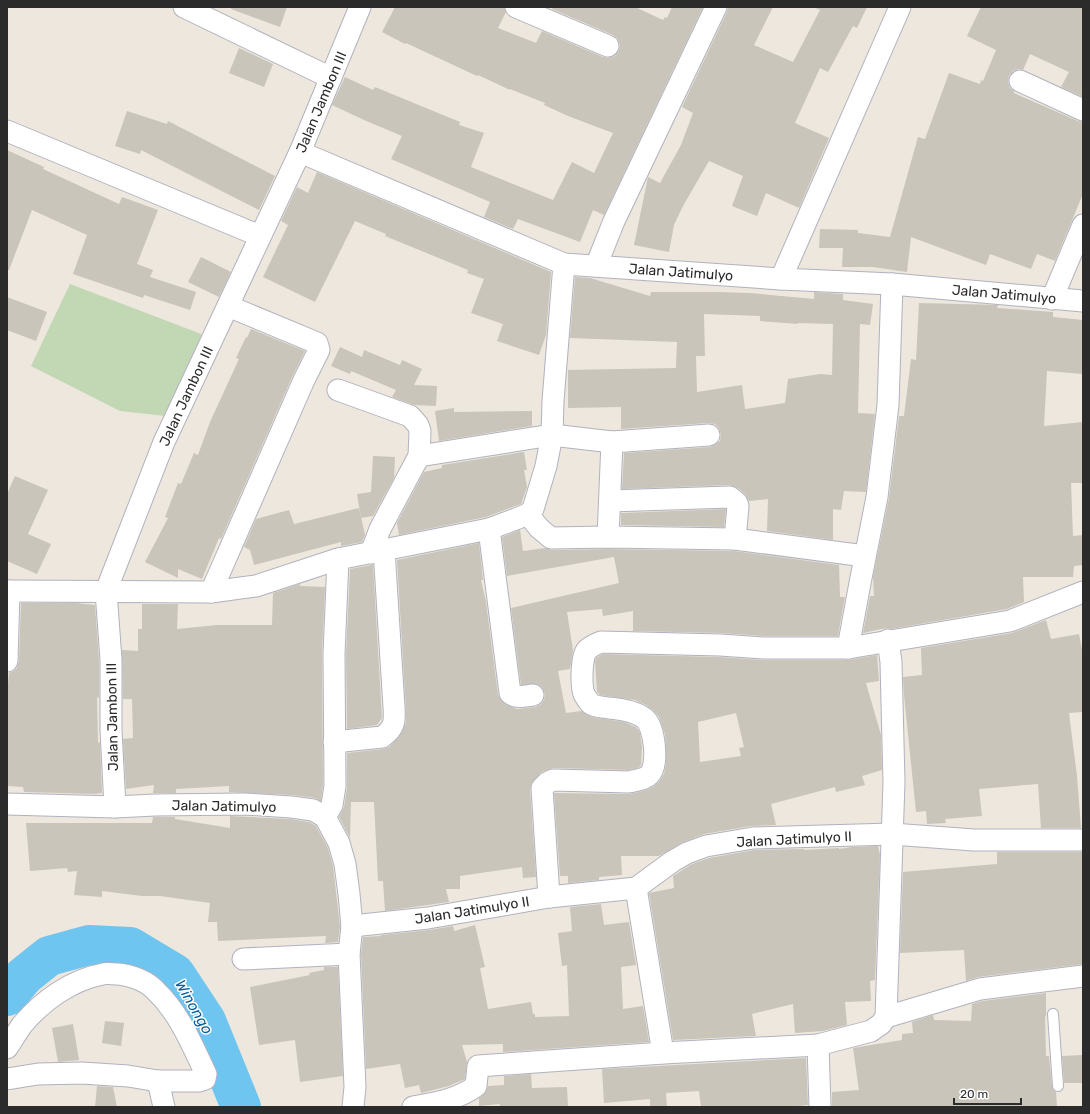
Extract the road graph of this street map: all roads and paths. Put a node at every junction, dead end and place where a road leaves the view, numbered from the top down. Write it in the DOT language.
graph roads {
  1 [pos="184,7"];
  2 [pos="360,7"];
  3 [pos="516,7"];
  4 [pos="716,7"];
  5 [pos="900,7"];
  6 [pos="608,46"];
  7 [pos="331,78"];
  8 [pos="1020,81"];
  9 [pos="1083,110"];
  10 [pos="7,131"];
  11 [pos="300,152"];
  12 [pos="1083,225"];
  13 [pos="260,236"];
  14 [pos="564,264"];
  15 [pos="596,266"];
  16 [pos="781,279"];
  17 [pos="892,284"];
  18 [pos="1052,299"];
  19 [pos="1083,301"];
  20 [pos="228,306"];
  21 [pos="338,390"];
  22 [pos="709,435"];
  23 [pos="552,436"];
  24 [pos="612,442"];
  25 [pos="419,456"];
  26 [pos="610,502"];
  27 [pos="528,514"];
  28 [pos="489,529"];
  29 [pos="608,537"];
  30 [pos="735,538"];
  31 [pos="377,552"];
  32 [pos="865,556"];
  33 [pos="338,559"];
  34 [pos="8,591"];
  35 [pos="106,591"];
  36 [pos="211,592"];
  37 [pos="1083,592"];
  38 [pos="888,640"];
  39 [pos="848,648"];
  40 [pos="7,661"];
  41 [pos="533,695"];
  42 [pos="334,742"];
  43 [pos="7,804"];
  44 [pos="115,807"];
  45 [pos="325,817"];
  46 [pos="892,834"];
  47 [pos="1083,840"];
  48 [pos="636,888"];
  49 [pos="549,897"];
  50 [pos="352,926"];
  51 [pos="349,954"];
  52 [pos="243,959"];
  53 [pos="1083,976"];
  54 [pos="1053,1014"];
  55 [pos="886,1017"];
  56 [pos="818,1045"];
  57 [pos="7,1048"];
  58 [pos="663,1053"];
  59 [pos="7,1079"];
  60 [pos="158,1081"];
  61 [pos="1058,1086"];
  62 [pos="164,1107"];
  63 [pos="353,1107"];
  64 [pos="413,1107"];
  65 [pos="820,1107"];
  1 -- 7 [label="street"];
  2 -- 7 [label="street, Jalan Jambon III"];
  3 -- 6 [label="street"];
  4 -- 15 [label="street"];
  5 -- 16 [label="street"];
  7 -- 11 [label="street, Jalan Jambon III"];
  8 -- 9 [label="street"];
  10 -- 13 [label="street"];
  11 -- 13 [label="street, Jalan Jambon III"];
  11 -- 14 [label="street, Jalan Jatimulyo"];
  12 -- 18 [label="street"];
  13 -- 20 [label="street, Jalan Jambon III"];
  14 -- 15 [label="street, Jalan Jatimulyo"];
  14 -- 23 [label="street"];
  15 -- 16 [label="street, Jalan Jatimulyo"];
  16 -- 17 [label="street, Jalan Jatimulyo"];
  17 -- 18 [label="street, Jalan Jatimulyo"];
  17 -- 32 [label="street"];
  18 -- 19 [label="street, Jalan Jatimulyo"];
  20 -- 35 [label="street, Jalan Jambon III"];
  20 -- 36 [label="street"];
  21 -- 25 [label="street"];
  22 -- 24 [label="street"];
  23 -- 24 [label="street"];
  23 -- 25 [label="street"];
  23 -- 27 [label="street"];
  24 -- 26 [label="street"];
  25 -- 31 [label="street"];
  26 -- 29 [label="street"];
  26 -- 30 [label="street"];
  27 -- 28 [label="street"];
  27 -- 29 [label="street"];
  28 -- 31 [label="street"];
  28 -- 41 [label="street"];
  29 -- 30 [label="street"];
  30 -- 32 [label="street"];
  31 -- 33 [label="street"];
  31 -- 42 [label="street"];
  32 -- 39 [label="street"];
  33 -- 36 [label="street"];
  33 -- 42 [label="street"];
  34 -- 35 [label="street"];
  34 -- 40 [label="street"];
  35 -- 36 [label="street"];
  35 -- 44 [label="street, Jalan Jambon III"];
  37 -- 38 [label="street"];
  38 -- 39 [label="street"];
  38 -- 46 [label="street"];
  39 -- 49 [label="street"];
  42 -- 45 [label="street"];
  43 -- 44 [label="street, Jalan Jatimulyo"];
  44 -- 45 [label="street, Jalan Jatimulyo"];
  45 -- 50 [label="street"];
  46 -- 47 [label="street, Jalan Jatimulyo II"];
  46 -- 48 [label="street, Jalan Jatimulyo II"];
  46 -- 55 [label="street"];
  48 -- 49 [label="street, Jalan Jatimulyo II"];
  48 -- 58 [label="street"];
  49 -- 50 [label="street, Jalan Jatimulyo II"];
  50 -- 51 [label="street"];
  51 -- 52 [label="street"];
  51 -- 63 [label="street"];
  53 -- 55 [label="street"];
  54 -- 61 [label="lane"];
  55 -- 56 [label="street"];
  56 -- 58 [label="street"];
  56 -- 65 [label="street"];
  57 -- 60 [label="street"];
  58 -- 64 [label="street"];
  59 -- 60 [label="street"];
  60 -- 62 [label="street"];
}
